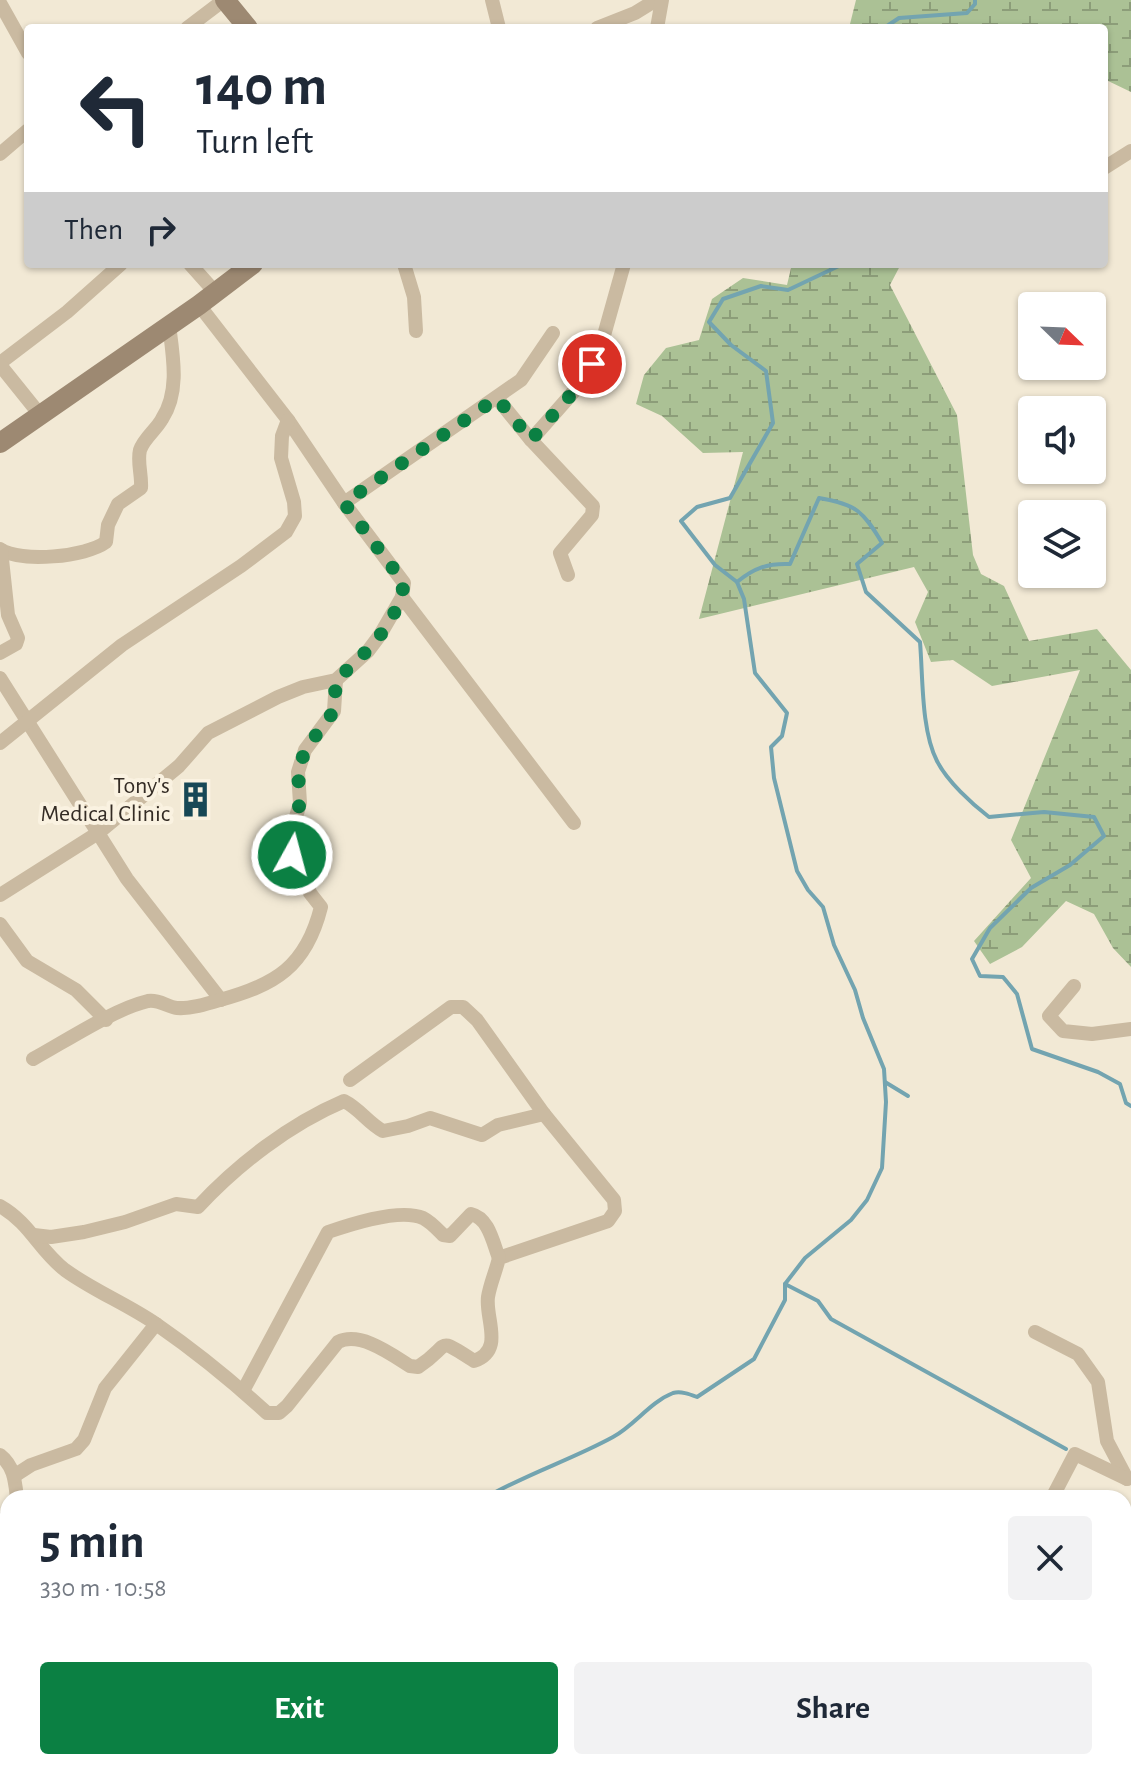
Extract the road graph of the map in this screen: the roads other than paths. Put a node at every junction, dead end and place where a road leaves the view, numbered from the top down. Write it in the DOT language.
graph roads {
  1 [pos="224,0"];
  2 [pos="492,0"];
  3 [pos="656,0"];
  4 [pos="662,0"];
  5 [pos="0,3"];
  6 [pos="192,24"];
  7 [pos="245,24"];
  8 [pos="498,24"];
  9 [pos="607,24"];
  10 [pos="658,24"];
  11 [pos="24,46"];
  12 [pos="24,134"];
  13 [pos="1131,151"];
  14 [pos="0,154"];
  15 [pos="1108,165"];
  16 [pos="116,268"];
  17 [pos="192,268"];
  18 [pos="248,268"];
  19 [pos="405,268"];
  20 [pos="623,268"];
  21 [pos="207,298"];
  22 [pos="169,325"];
  23 [pos="416,331"];
  24 [pos="553,333"];
  25 [pos="0,364"];
  26 [pos="497,398"];
  27 [pos="41,416"];
  28 [pos="288,420"];
  29 [pos="531,440"];
  30 [pos="0,443"];
  31 [pos="344,503"];
  32 [pos="0,550"];
  33 [pos="568,575"];
  34 [pos="402,597"];
  35 [pos="0,653"];
  36 [pos="0,678"];
  37 [pos="336,680"];
  38 [pos="27,722"];
  39 [pos="0,743"];
  40 [pos="574,823"];
  41 [pos="98,833"];
  42 [pos="0,895"];
  43 [pos="0,924"];
  44 [pos="1074,986"];
  45 [pos="221,1000"];
  46 [pos="106,1020"];
  47 [pos="1131,1029"];
  48 [pos="33,1059"];
  49 [pos="350,1080"];
  50 [pos="544,1114"];
  51 [pos="0,1206"];
  52 [pos="34,1235"];
  53 [pos="499,1258"];
  54 [pos="156,1324"];
  55 [pos="1035,1332"];
  56 [pos="243,1391"];
  57 [pos="0,1455"];
  58 [pos="14,1476"];
  59 [pos="1129,1480"];
  60 [pos="16,1490"];
  61 [pos="1056,1490"];
  1 -- 6 [label="street"];
  1 -- 7 [label="street"];
  2 -- 8 [label="street"];
  3 -- 9 [label="street"];
  4 -- 10 [label="street"];
  5 -- 11 [label="street"];
  12 -- 14 [label="street"];
  13 -- 15 [label="street"];
  16 -- 25 [label="street"];
  17 -- 21 [label="street"];
  18 -- 21 [label="street"];
  19 -- 23 [label="street"];
  20 -- 29 [label="street"];
  21 -- 22 [label="street"];
  21 -- 28 [label="street"];
  22 -- 27 [label="street"];
  22 -- 32 [label="street"];
  24 -- 26 [label="street"];
  25 -- 27 [label="street"];
  26 -- 29 [label="street"];
  26 -- 31 [label="street"];
  27 -- 30 [label="street"];
  28 -- 31 [label="street"];
  28 -- 38 [label="street"];
  29 -- 33 [label="street"];
  31 -- 34 [label="street"];
  32 -- 35 [label="street"];
  34 -- 37 [label="street"];
  34 -- 40 [label="street"];
  36 -- 38 [label="street"];
  37 -- 41 [label="street"];
  37 -- 45 [label="street"];
  38 -- 39 [label="street"];
  38 -- 41 [label="street"];
  41 -- 42 [label="street"];
  41 -- 45 [label="street"];
  43 -- 46 [label="street"];
  44 -- 47 [label="street"];
  45 -- 46 [label="street"];
  46 -- 48 [label="street"];
  49 -- 50 [label="street"];
  50 -- 52 [label="street"];
  50 -- 53 [label="street"];
  51 -- 52 [label="street"];
  52 -- 54 [label="street"];
  53 -- 56 [label="street"];
  53 -- 56 [label="street"];
  54 -- 56 [label="street"];
  54 -- 58 [label="street"];
  55 -- 59 [label="street"];
  57 -- 58 [label="street"];
  58 -- 60 [label="street"];
  59 -- 61 [label="street"];
}
